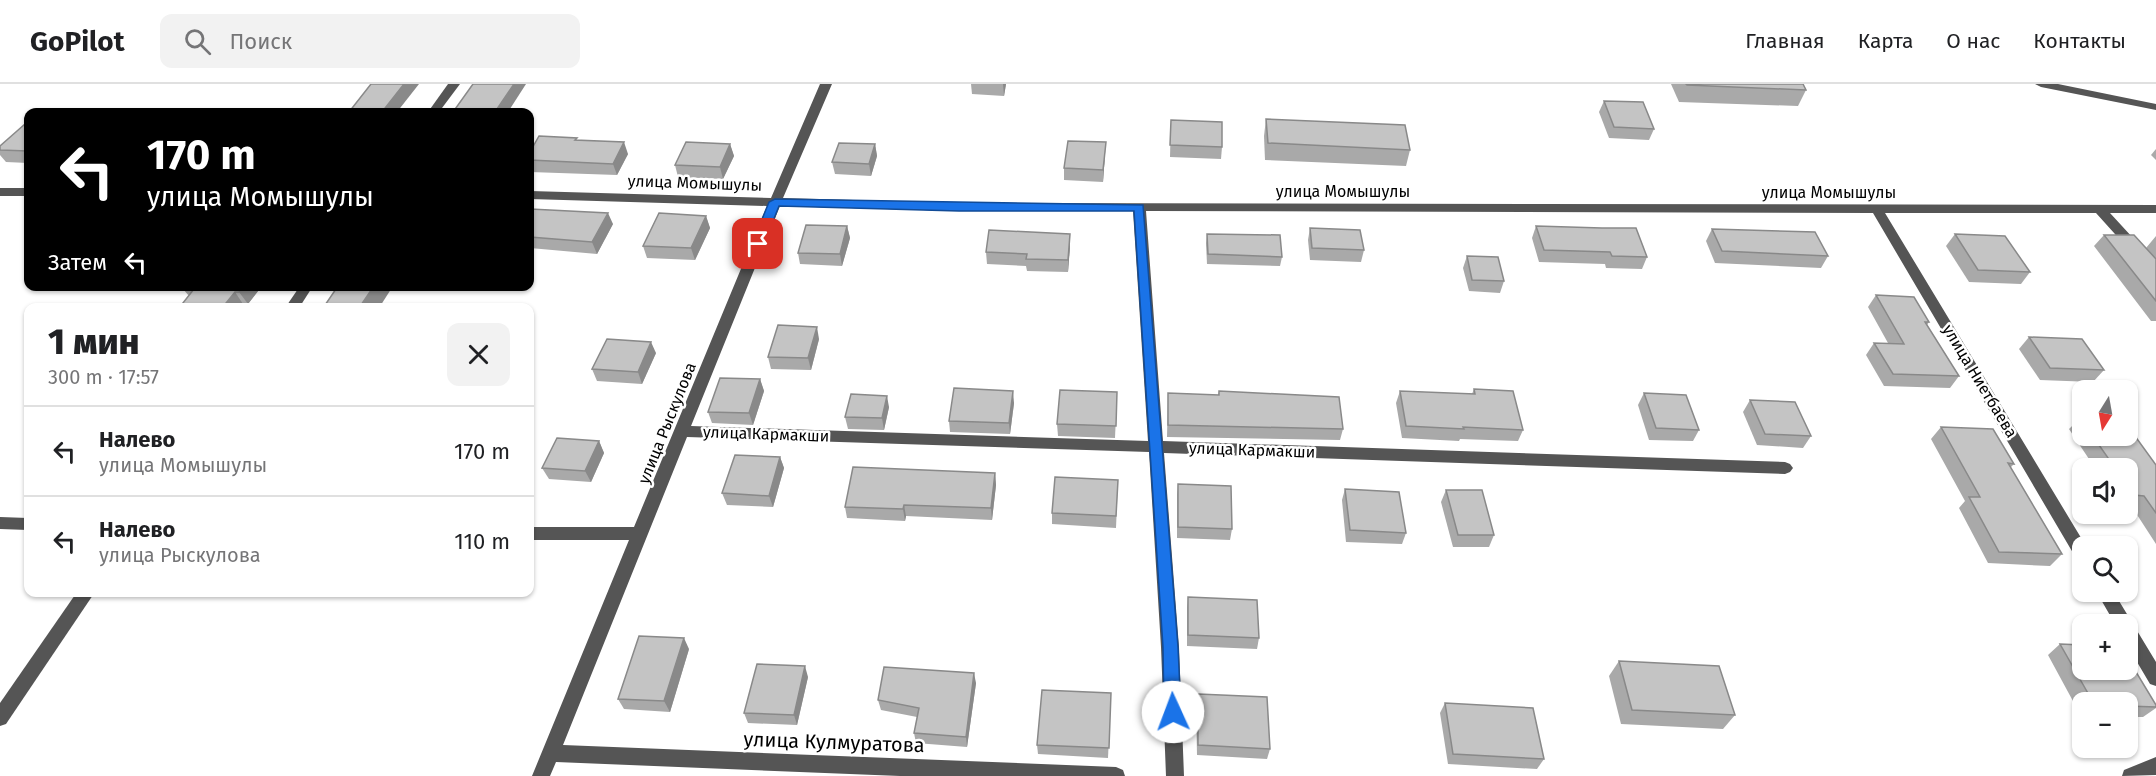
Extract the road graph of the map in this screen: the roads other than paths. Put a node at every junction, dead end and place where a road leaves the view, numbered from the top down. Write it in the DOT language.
graph roads {
  1 [pos="454,84"];
  2 [pos="825,84"];
  3 [pos="2041,84"];
  4 [pos="2156,107"];
  5 [pos="436,108"];
  6 [pos="0,192"];
  7 [pos="24,192"];
  8 [pos="534,195"];
  9 [pos="775,202"];
  10 [pos="1139,208"];
  11 [pos="1877,209"];
  12 [pos="2099,209"];
  13 [pos="2156,209"];
  14 [pos="2156,271"];
  15 [pos="684,431"];
  16 [pos="1155,447"];
  17 [pos="1785,468"];
  18 [pos="0,523"];
  19 [pos="24,524"];
  20 [pos="534,533"];
  21 [pos="641,534"];
  22 [pos="2072,536"];
  23 [pos="84,597"];
  24 [pos="2138,648"];
  25 [pos="2156,678"];
  26 [pos="0,718"];
  27 [pos="551,753"];
  28 [pos="2156,766"];
  29 [pos="541,776"];
  30 [pos="1116,776"];
  31 [pos="1175,776"];
  32 [pos="2131,776"];
  1 -- 5 [label="street"];
  2 -- 9 [label="street, улица Рыскулова"];
  3 -- 4 [label="street"];
  6 -- 7 [label="street"];
  8 -- 9 [label="street, улица Момышулы"];
  9 -- 10 [label="street, улица Момышулы"];
  9 -- 15 [label="street, улица Рыскулова"];
  10 -- 11 [label="street, улица Момышулы"];
  10 -- 16 [label="street"];
  11 -- 12 [label="street, улица Момышулы"];
  11 -- 22 [label="street, улица Ниетбаева"];
  12 -- 13 [label="street, улица Момышулы"];
  12 -- 14 [label="street"];
  15 -- 16 [label="street, улица Кармакши"];
  15 -- 21 [label="street, улица Рыскулова"];
  16 -- 17 [label="street, улица Кармакши"];
  16 -- 31 [label="street"];
  18 -- 19 [label="street"];
  20 -- 21 [label="street"];
  21 -- 27 [label="street, улица Рыскулова"];
  23 -- 26 [label="street"];
  24 -- 25 [label="street"];
  27 -- 29 [label="street, улица Рыскулова"];
  27 -- 30 [label="street, улица Кулмуратова"];
  28 -- 32 [label="street"];
}
